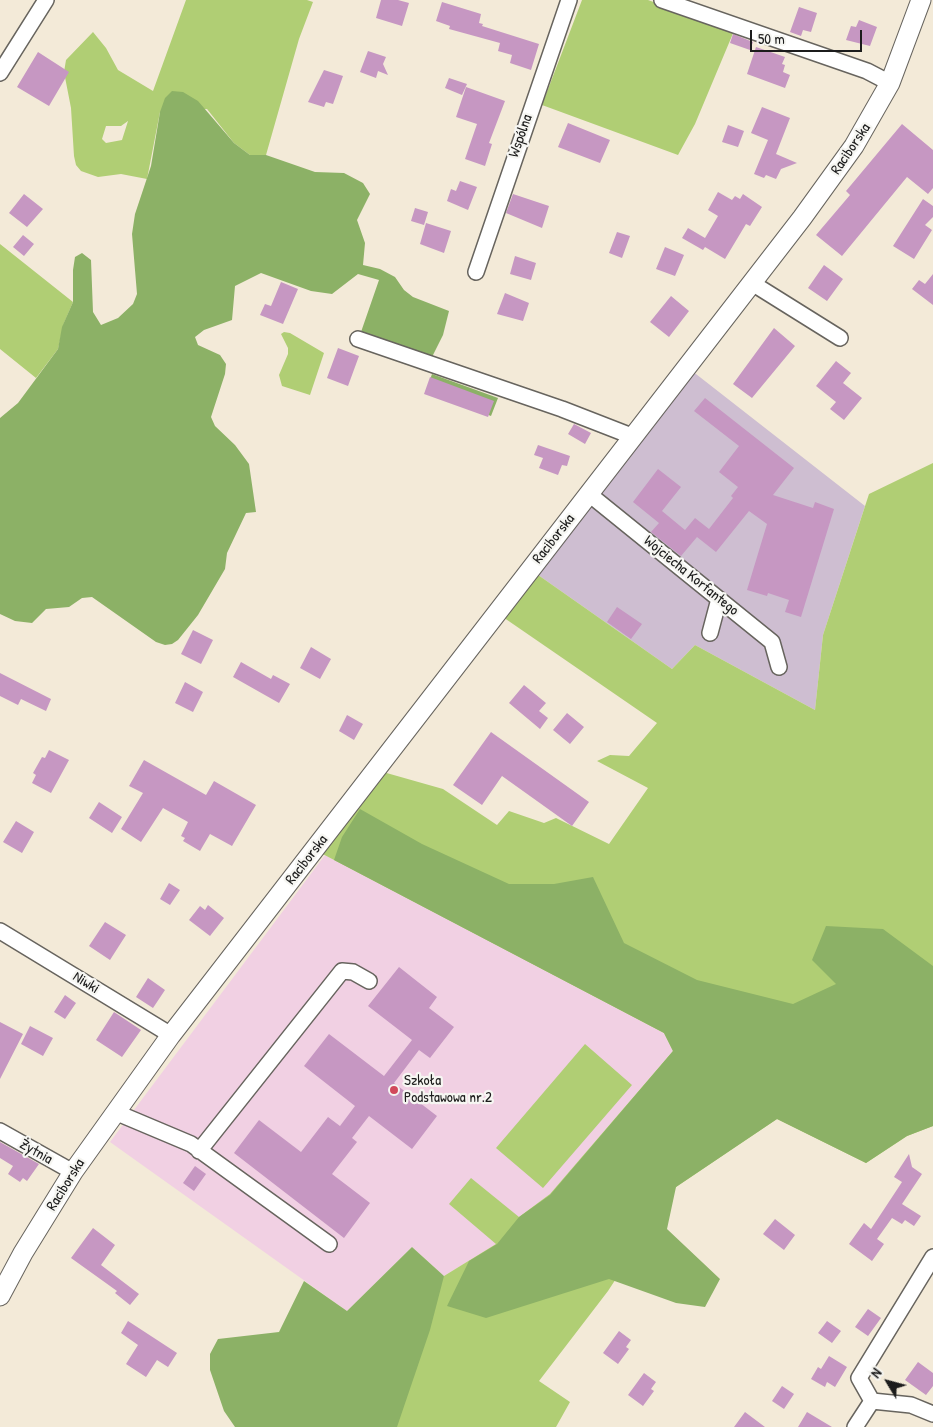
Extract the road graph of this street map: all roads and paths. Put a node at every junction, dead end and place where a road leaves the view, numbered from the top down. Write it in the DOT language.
graph roads {
  1 [pos="46,0"];
  2 [pos="569,0"];
  3 [pos="662,0"];
  4 [pos="921,0"];
  5 [pos="0,72"];
  6 [pos="890,83"];
  7 [pos="476,272"];
  8 [pos="752,283"];
  9 [pos="840,338"];
  10 [pos="358,339"];
  11 [pos="634,437"];
  12 [pos="589,494"];
  13 [pos="719,600"];
  14 [pos="710,633"];
  15 [pos="779,667"];
  16 [pos="0,931"];
  17 [pos="369,981"];
  18 [pos="171,1035"];
  19 [pos="114,1112"];
  20 [pos="0,1131"];
  21 [pos="199,1151"];
  22 [pos="73,1172"];
  23 [pos="329,1244"];
  24 [pos="933,1257"];
  25 [pos="0,1296"];
  26 [pos="872,1401"];
  27 [pos="933,1414"];
  28 [pos="855,1427"];
  1 -- 5 [label="street"];
  2 -- 7 [label="street, Wspólna"];
  3 -- 6 [label="street"];
  4 -- 6 [label="main road, Raciborska"];
  6 -- 8 [label="main road, Raciborska"];
  8 -- 9 [label="street"];
  8 -- 11 [label="main road, Raciborska"];
  10 -- 11 [label="street"];
  11 -- 12 [label="main road, Raciborska"];
  12 -- 13 [label="street, Wojciecha Korfantego"];
  12 -- 18 [label="main road, Raciborska"];
  13 -- 14 [label="street"];
  13 -- 15 [label="street, Wojciecha Korfantego"];
  16 -- 18 [label="street, Niwki"];
  17 -- 21 [label="street"];
  18 -- 19 [label="main road, Raciborska"];
  19 -- 21 [label="street"];
  19 -- 22 [label="main road, Raciborska"];
  20 -- 22 [label="street, Żytnia"];
  21 -- 23 [label="street"];
  22 -- 25 [label="main road, Raciborska"];
  24 -- 26 [label="street"];
  26 -- 27 [label="street"];
  26 -- 28 [label="street"];
}
